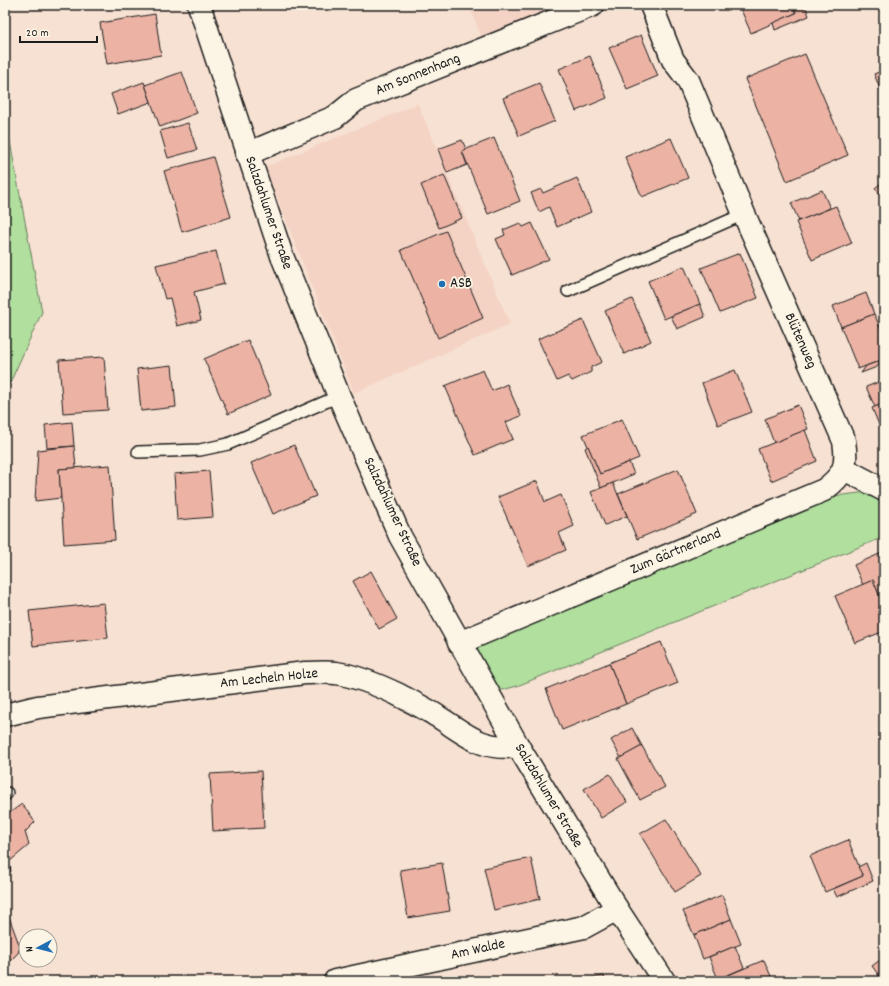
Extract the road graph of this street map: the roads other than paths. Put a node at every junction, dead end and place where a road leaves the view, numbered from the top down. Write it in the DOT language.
graph roads {
  1 [pos="199,5"];
  2 [pos="594,5"];
  3 [pos="651,5"];
  4 [pos="247,154"];
  5 [pos="744,214"];
  6 [pos="568,291"];
  7 [pos="339,396"];
  8 [pos="138,452"];
  9 [pos="844,469"];
  10 [pos="884,491"];
  11 [pos="459,643"];
  12 [pos="5,715"];
  13 [pos="518,746"];
  14 [pos="617,909"];
  15 [pos="335,981"];
  16 [pos="664,981"];
  1 -- 4 [label="street, Salzdahlumer Straße"];
  2 -- 4 [label="street, Am Sonnenhang"];
  3 -- 5 [label="street, Blütenweg"];
  4 -- 7 [label="street, Salzdahlumer Straße"];
  5 -- 6 [label="lane"];
  5 -- 9 [label="street, Blütenweg"];
  7 -- 8 [label="lane"];
  7 -- 11 [label="street, Salzdahlumer Straße"];
  9 -- 10 [label="street"];
  9 -- 11 [label="street, Zum Gärtnerland"];
  11 -- 13 [label="street, Salzdahlumer Straße"];
  12 -- 13 [label="street, Am Lecheln Holze"];
  13 -- 14 [label="street, Salzdahlumer Straße"];
  14 -- 15 [label="street, Am Walde"];
  14 -- 16 [label="street, Salzdahlumer Straße"];
}
